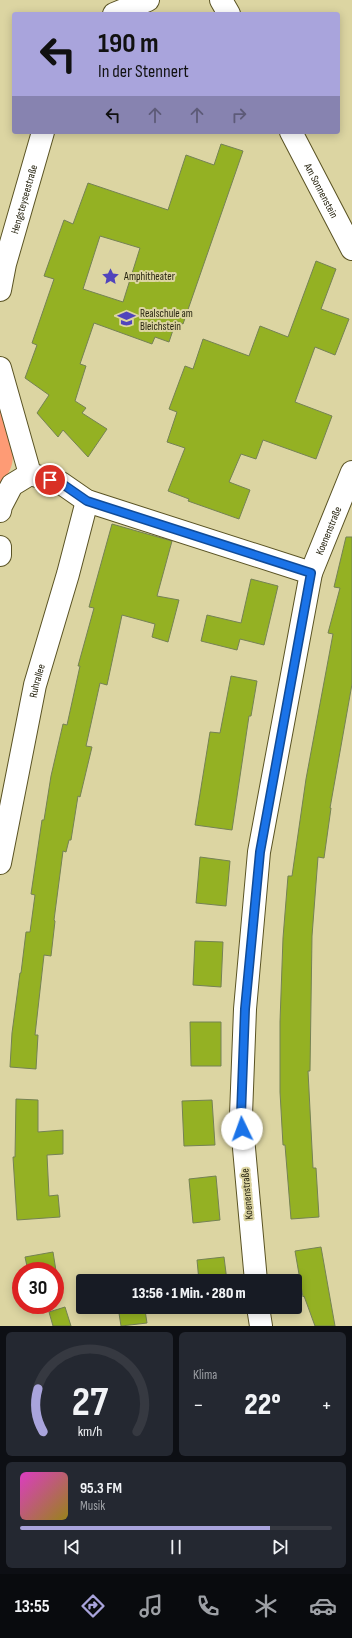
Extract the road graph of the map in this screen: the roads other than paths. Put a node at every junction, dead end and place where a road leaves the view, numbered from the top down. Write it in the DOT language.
graph roads {
  1 [pos="148,0"];
  2 [pos="221,0"];
  3 [pos="119,12"];
  4 [pos="228,12"];
  5 [pos="42,134"];
  6 [pos="292,134"];
  7 [pos="344,216"];
  8 [pos="352,248"];
  9 [pos="0,290"];
  10 [pos="0,368"];
  11 [pos="352,472"];
  12 [pos="30,474"];
  13 [pos="87,501"];
  14 [pos="0,511"];
  15 [pos="0,547"];
  16 [pos="0,555"];
  17 [pos="311,573"];
  18 [pos="0,863"];
  19 [pos="255,1274"];
  20 [pos="259,1314"];
  21 [pos="261,1326"];
  1 -- 3 [label="street"];
  2 -- 4 [label="street"];
  5 -- 9 [label="street, Hengsteyseestraße"];
  6 -- 7 [label="street, Am Sonnenstein"];
  7 -- 8 [label="street, Am Sonnenstein"];
  10 -- 12 [label="street"];
  11 -- 17 [label="street, Koenenstraße"];
  12 -- 13 [label="street"];
  12 -- 14 [label="street"];
  13 -- 17 [label="street"];
  13 -- 18 [label="street, Ruhrallee"];
  15 -- 16 [label="street"];
  17 -- 19 [label="street, Koenenstraße"];
  20 -- 21 [label="street"];
}
